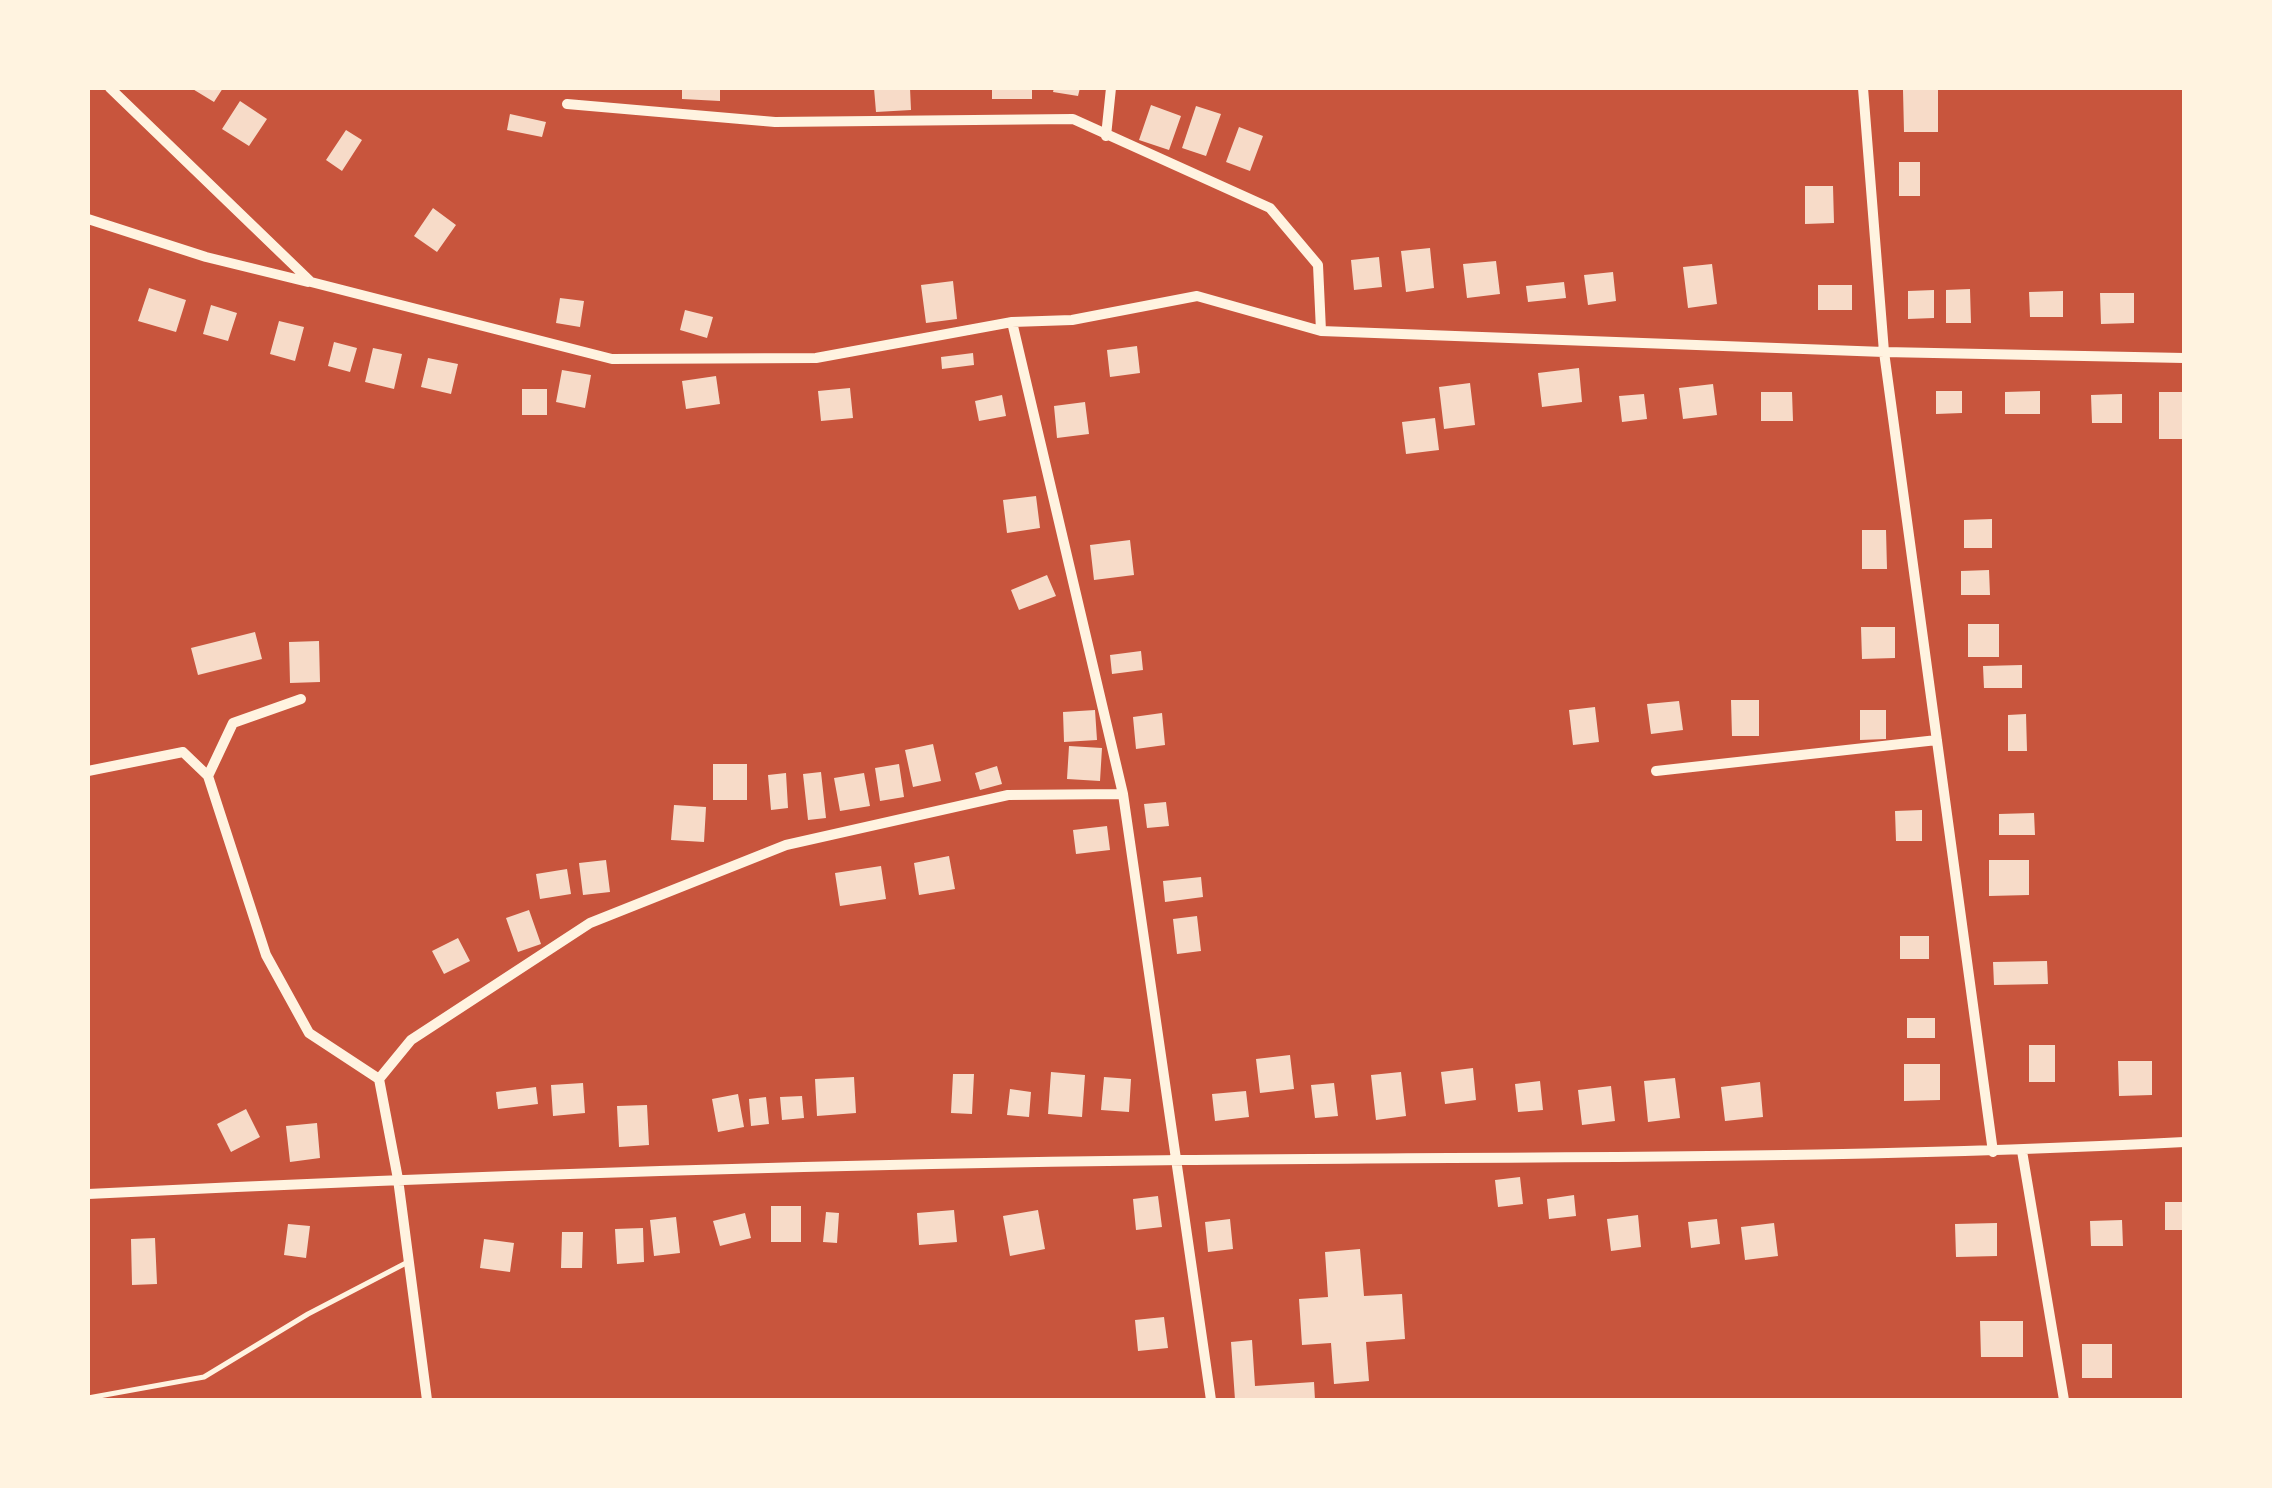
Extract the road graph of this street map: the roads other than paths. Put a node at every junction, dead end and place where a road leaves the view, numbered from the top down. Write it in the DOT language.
graph roads {
  1 [pos="110,88"];
  2 [pos="1112,88"];
  3 [pos="1863,88"];
  4 [pos="566,104"];
  5 [pos="1106,136"];
  6 [pos="88,219"];
  7 [pos="311,282"];
  8 [pos="1012,322"];
  9 [pos="1321,331"];
  10 [pos="1884,352"];
  11 [pos="2184,358"];
  12 [pos="300,698"];
  13 [pos="1937,740"];
  14 [pos="88,771"];
  15 [pos="1656,771"];
  16 [pos="208,776"];
  17 [pos="1123,794"];
  18 [pos="378,1079"];
  19 [pos="2184,1142"];
  20 [pos="2022,1151"];
  21 [pos="1992,1152"];
  22 [pos="1176,1160"];
  23 [pos="398,1178"];
  24 [pos="88,1194"];
  25 [pos="408,1261"];
  26 [pos="88,1398"];
  27 [pos="426,1400"];
  28 [pos="1211,1400"];
  29 [pos="2064,1400"];
  1 -- 7 [label="street"];
  2 -- 5 [label="street"];
  3 -- 10 [label="street"];
  4 -- 5 [label="street"];
  5 -- 9 [label="street"];
  6 -- 7 [label="street"];
  7 -- 8 [label="street"];
  8 -- 9 [label="street"];
  8 -- 17 [label="street"];
  9 -- 10 [label="street"];
  10 -- 11 [label="street"];
  10 -- 13 [label="street"];
  12 -- 16 [label="street"];
  13 -- 15 [label="street"];
  13 -- 21 [label="street"];
  14 -- 16 [label="street"];
  16 -- 18 [label="street"];
  17 -- 18 [label="street"];
  17 -- 22 [label="street"];
  18 -- 23 [label="street"];
  19 -- 20 [label="street"];
  20 -- 21 [label="street"];
  20 -- 29 [label="street"];
  21 -- 22 [label="street"];
  22 -- 23 [label="street"];
  22 -- 28 [label="street"];
  23 -- 24 [label="street"];
  23 -- 25 [label="street"];
  25 -- 26 [label="lane"];
  25 -- 27 [label="street"];
}
